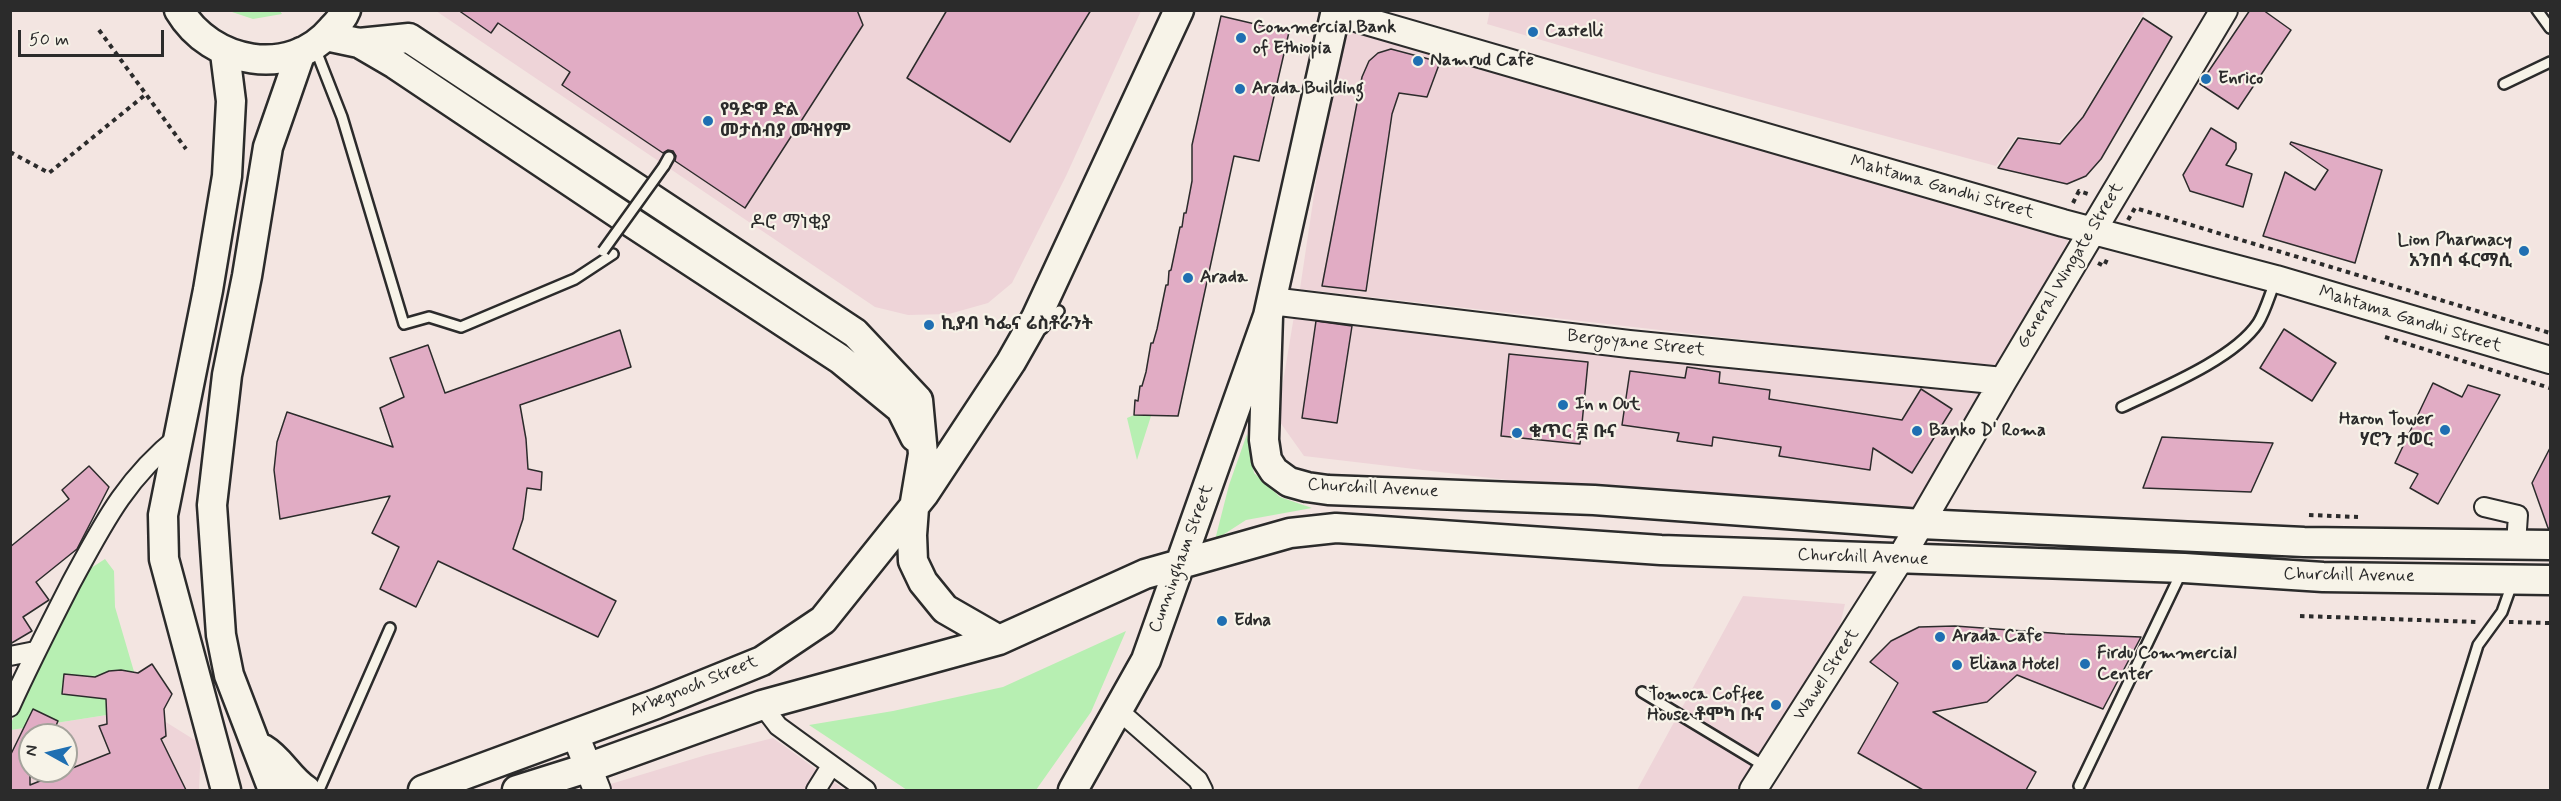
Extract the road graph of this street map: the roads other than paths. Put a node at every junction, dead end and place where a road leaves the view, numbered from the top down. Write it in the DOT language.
graph roads {
  1 [pos="179,10"];
  2 [pos="346,10"];
  3 [pos="1179,10"];
  4 [pos="2224,10"];
  5 [pos="2537,10"];
  6 [pos="1336,11"];
  7 [pos="2550,28"];
  8 [pos="314,45"];
  9 [pos="225,53"];
  10 [pos="2550,62"];
  11 [pos="2504,84"];
  12 [pos="667,162"];
  13 [pos="2092,231"];
  14 [pos="2276,279"];
  15 [pos="1269,309"];
  16 [pos="1059,311"];
  17 [pos="2549,356"];
  18 [pos="1011,362"];
  19 [pos="2003,381"];
  20 [pos="2122,407"];
  21 [pos="179,436"];
  22 [pos="1264,441"];
  23 [pos="2484,507"];
  24 [pos="914,508"];
  25 [pos="1921,524"];
  26 [pos="2516,544"];
  27 [pos="2550,545"];
  28 [pos="1900,559"];
  29 [pos="1180,564"];
  30 [pos="2184,568"];
  31 [pos="2514,579"];
  32 [pos="2550,580"];
  33 [pos="390,628"];
  34 [pos="999,640"];
  35 [pos="35,651"];
  36 [pos="10,656"];
  37 [pos="1642,692"];
  38 [pos="762,705"];
  39 [pos="10,707"];
  40 [pos="1118,710"];
  41 [pos="209,732"];
  42 [pos="575,734"];
  43 [pos="254,743"];
  44 [pos="831,766"];
  45 [pos="1766,767"];
  46 [pos="592,779"];
  47 [pos="2079,786"];
  48 [pos="214,790"];
  49 [pos="226,790"];
  50 [pos="273,790"];
  51 [pos="306,790"];
  52 [pos="319,790"];
  53 [pos="423,790"];
  54 [pos="517,790"];
  55 [pos="816,790"];
  56 [pos="866,790"];
  57 [pos="1073,790"];
  58 [pos="1203,790"];
  59 [pos="1753,790"];
  60 [pos="2433,790"];
  1 -- 9 [label="main road"];
  2 -- 8 [label="main road"];
  3 -- 18 [label="main road, Arbegnoch Street"];
  4 -- 13 [label="main road, General Wingate Street"];
  5 -- 7 [label="lane"];
  6 -- 13 [label="main road, Mahtama Gandhi Street"];
  6 -- 15 [label="main road, Cunningham Street"];
  8 -- 9 [label="main road"];
  8 -- 12 [label="lane, bridge"];
  8 -- 24 [label="main road"];
  8 -- 43 [label="main road"];
  9 -- 21 [label="main road"];
  10 -- 11 [label="lane"];
  13 -- 14 [label="main road, Mahtama Gandhi Street"];
  13 -- 19 [label="main road, General Wingate Street"];
  14 -- 17 [label="main road, Mahtama Gandhi Street"];
  14 -- 20 [label="lane"];
  15 -- 19 [label="main road, Bergoyane Street"];
  15 -- 22 [label="main road, Cunningham Street"];
  15 -- 29 [label="main road, Cunningham Street"];
  16 -- 18 [label="lane"];
  18 -- 24 [label="main road, Arbegnoch Street"];
  19 -- 25 [label="main road, General Wingate Street"];
  21 -- 35 [label="street"];
  21 -- 41 [label="main road"];
  22 -- 25 [label="main road, Churchill Avenue"];
  23 -- 26 [label="street"];
  24 -- 34 [label="main road"];
  24 -- 42 [label="main road, Arbegnoch Street"];
  25 -- 26 [label="main road, Churchill Avenue"];
  25 -- 28 [label="main road, Wawel Street"];
  26 -- 27 [label="main road, Churchill Avenue"];
  28 -- 29 [label="main road, Churchill Avenue"];
  28 -- 30 [label="main road, Churchill Avenue"];
  28 -- 45 [label="main road, Wawel Street"];
  29 -- 34 [label="main road, Churchill Avenue"];
  29 -- 40 [label="main road, Cunningham Street"];
  30 -- 31 [label="main road, Churchill Avenue"];
  30 -- 47 [label="lane"];
  31 -- 32 [label="main road, Churchill Avenue"];
  31 -- 60 [label="lane"];
  33 -- 52 [label="lane"];
  34 -- 38 [label="main road, Arbegnoch Street"];
  35 -- 36 [label="street"];
  35 -- 39 [label="street"];
  37 -- 45 [label="lane"];
  38 -- 44 [label="street"];
  38 -- 46 [label="main road, Arbegnoch Street"];
  40 -- 57 [label="main road, Cunningham Street"];
  40 -- 58 [label="street"];
  41 -- 48 [label="main road"];
  41 -- 49 [label="main road"];
  42 -- 46 [label="main road"];
  42 -- 53 [label="main road, Arbegnoch Street"];
  43 -- 50 [label="main road"];
  43 -- 51 [label="main road"];
  44 -- 55 [label="street"];
  44 -- 56 [label="street"];
  45 -- 59 [label="main road, Wawel Street"];
  46 -- 54 [label="main road, Arbegnoch Street"];
}
